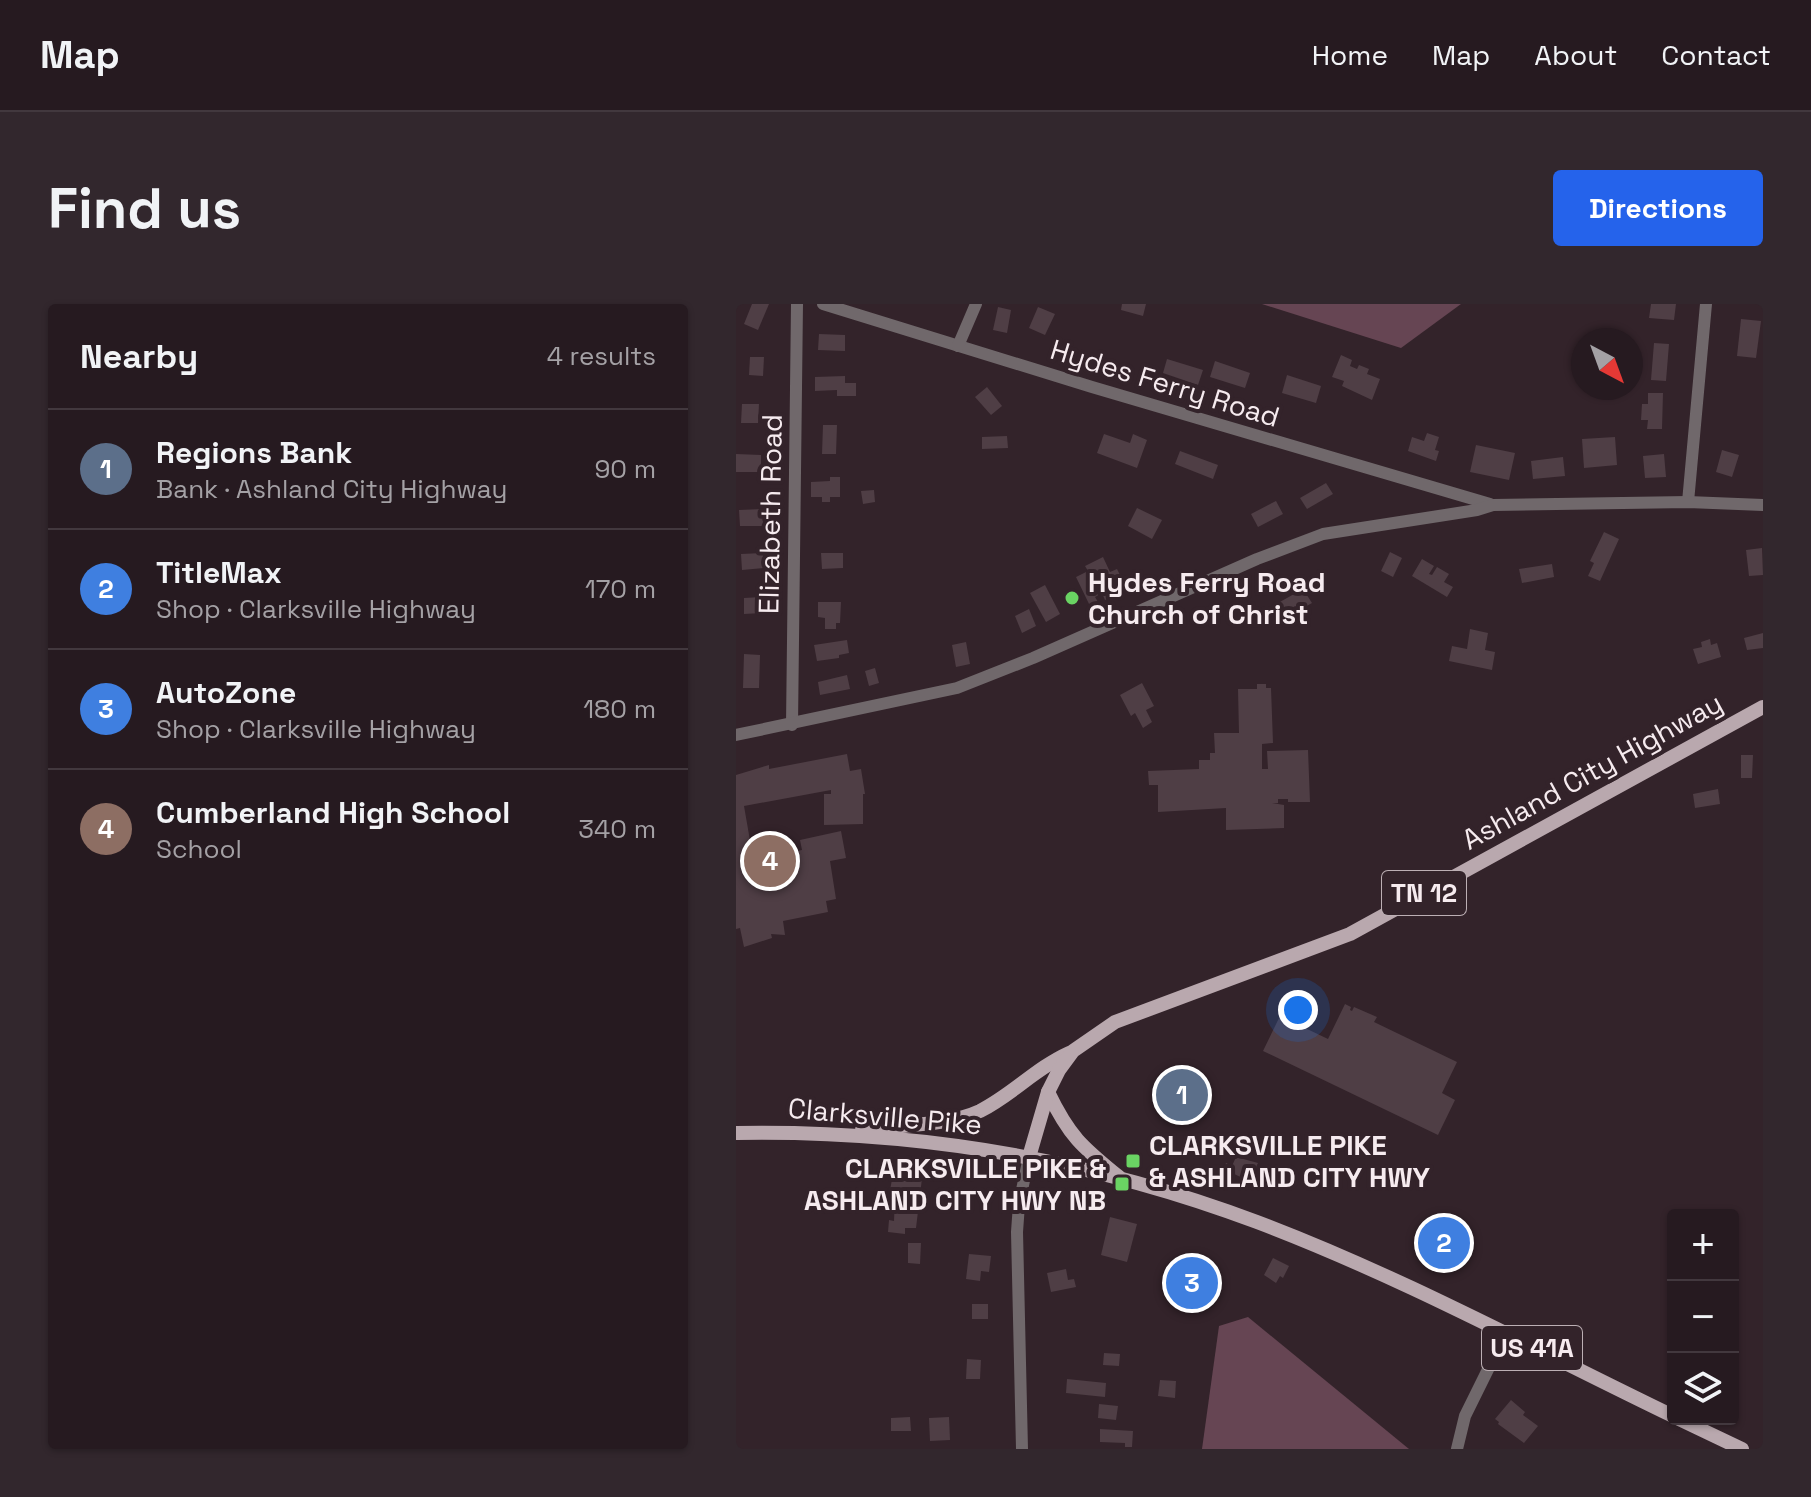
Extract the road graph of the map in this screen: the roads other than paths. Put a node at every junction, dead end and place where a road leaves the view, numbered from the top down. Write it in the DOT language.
graph roads {
  1 [pos="797,304"];
  2 [pos="823,304"];
  3 [pos="976,304"];
  4 [pos="1706,304"];
  5 [pos="958,346"];
  6 [pos="1688,502"];
  7 [pos="1493,505"];
  8 [pos="1763,505"];
  9 [pos="1763,707"];
  10 [pos="792,725"];
  11 [pos="736,735"];
  12 [pos="1073,1051"];
  13 [pos="1048,1092"];
  14 [pos="736,1133"];
  15 [pos="831,1134"];
  16 [pos="1029,1157"];
  17 [pos="1123,1180"];
  18 [pos="1505,1335"];
  19 [pos="1667,1413"];
  20 [pos="1692,1425"];
  21 [pos="1022,1449"];
  22 [pos="1457,1449"];
  23 [pos="1742,1449"];
  1 -- 10 [label="street, Elizabeth Road"];
  2 -- 5 [label="street, Hydes Ferry Road"];
  3 -- 5 [label="street"];
  4 -- 6 [label="street"];
  5 -- 7 [label="street, Hydes Ferry Road"];
  6 -- 7 [label="street"];
  6 -- 8 [label="street"];
  7 -- 10 [label="street"];
  9 -- 12 [label="main road, Ashland City Highway / TN 12"];
  10 -- 11 [label="street"];
  12 -- 13 [label="main road, Ashland City Highway / TN 12"];
  12 -- 15 [label="main road"];
  13 -- 16 [label="main road, Ashland City Highway / TN 12"];
  13 -- 17 [label="main road"];
  14 -- 15 [label="main road, Clarksville Pike / US 41A"];
  15 -- 16 [label="main road, Clarksville Pike / US 41A"];
  16 -- 17 [label="main road, US 41A"];
  16 -- 21 [label="street"];
  17 -- 18 [label="main road, US 41A"];
  18 -- 19 [label="main road, US 41A"];
  18 -- 22 [label="street"];
  20 -- 23 [label="main road"];
}
